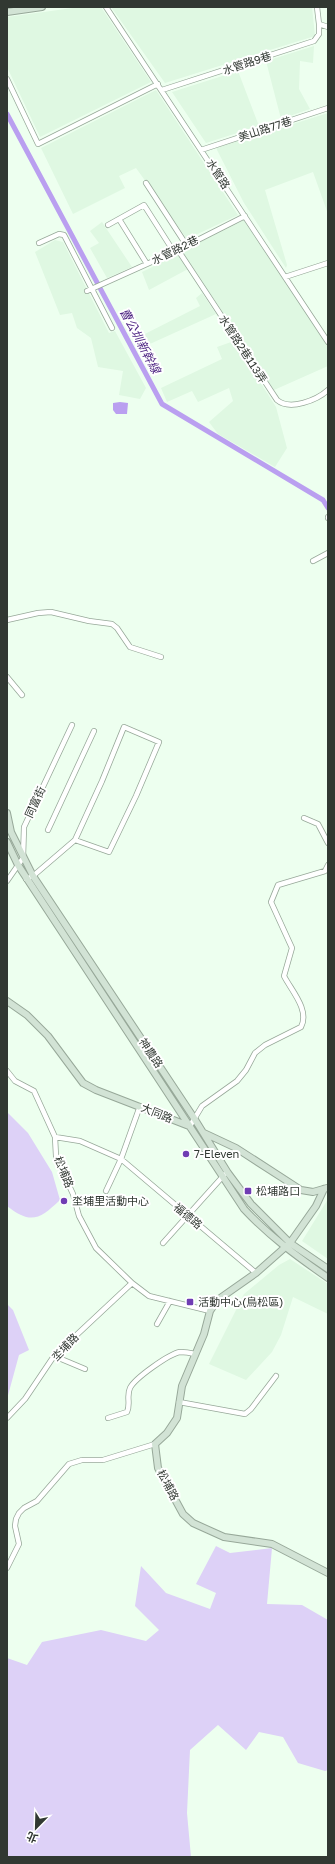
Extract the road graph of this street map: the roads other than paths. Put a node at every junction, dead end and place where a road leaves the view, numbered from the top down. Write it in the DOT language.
graph roads {
  1 [pos="42,7"];
  2 [pos="106,7"];
  3 [pos="317,7"];
  4 [pos="7,12"];
  5 [pos="320,24"];
  6 [pos="328,27"];
  7 [pos="7,79"];
  8 [pos="158,84"];
  9 [pos="162,90"];
  10 [pos="328,108"];
  11 [pos="202,150"];
  12 [pos="146,183"];
  13 [pos="245,216"];
  14 [pos="119,219"];
  15 [pos="108,225"];
  16 [pos="39,244"];
  17 [pos="186,246"];
  18 [pos="176,251"];
  19 [pos="328,263"];
  20 [pos="147,264"];
  21 [pos="285,277"];
  22 [pos="90,289"];
  23 [pos="112,328"];
  24 [pos="328,342"];
  25 [pos="328,390"];
  26 [pos="328,553"];
  27 [pos="313,561"];
  28 [pos="7,620"];
  29 [pos="161,657"];
  30 [pos="7,677"];
  31 [pos="22,695"];
  32 [pos="72,725"];
  33 [pos="94,731"];
  34 [pos="7,813"];
  35 [pos="304,818"];
  36 [pos="48,830"];
  37 [pos="75,840"];
  38 [pos="7,842"];
  39 [pos="328,843"];
  40 [pos="23,858"];
  41 [pos="328,865"];
  42 [pos="18,866"];
  43 [pos="33,876"];
  44 [pos="26,879"];
  45 [pos="7,881"];
  46 [pos="7,1001"];
  47 [pos="7,1071"];
  48 [pos="140,1106"];
  49 [pos="194,1118"];
  50 [pos="190,1126"];
  51 [pos="204,1133"];
  52 [pos="55,1138"];
  53 [pos="121,1159"];
  54 [pos="228,1173"];
  55 [pos="221,1177"];
  56 [pos="326,1188"];
  57 [pos="106,1191"];
  58 [pos="187,1215"];
  59 [pos="163,1243"];
  60 [pos="290,1243"];
  61 [pos="285,1248"];
  62 [pos="328,1269"];
  63 [pos="256,1273"];
  64 [pos="328,1278"];
  65 [pos="132,1283"];
  66 [pos="170,1301"];
  67 [pos="210,1311"];
  68 [pos="157,1324"];
  69 [pos="195,1354"];
  70 [pos="54,1356"];
  71 [pos="85,1369"];
  72 [pos="276,1376"];
  73 [pos="179,1402"];
  74 [pos="7,1418"];
  75 [pos="108,1418"];
  76 [pos="155,1444"];
  77 [pos="7,1568"];
  78 [pos="328,1573"];
  1 -- 4 [label="street"];
  2 -- 8 [label="street, 水管路"];
  3 -- 5 [label="street"];
  5 -- 6 [label="street"];
  5 -- 9 [label="street, 水管路9巷"];
  7 -- 8 [label="street"];
  8 -- 9 [label="street, 水管路"];
  9 -- 11 [label="street, 水管路"];
  10 -- 11 [label="street, 美山路77巷"];
  11 -- 13 [label="street, 水管路"];
  12 -- 17 [label="street"];
  13 -- 17 [label="street, 水管路2巷"];
  13 -- 21 [label="street, 水管路"];
  14 -- 15 [label="street"];
  14 -- 18 [label="street, 水管路2巷113弄"];
  14 -- 20 [label="street"];
  16 -- 22 [label="street"];
  17 -- 18 [label="street, 水管路2巷"];
  18 -- 20 [label="street, 水管路2巷"];
  18 -- 25 [label="street, 水管路2巷113弄"];
  19 -- 21 [label="street"];
  20 -- 22 [label="street, 水管路2巷"];
  21 -- 24 [label="street, 水管路"];
  22 -- 23 [label="street"];
  26 -- 27 [label="street"];
  28 -- 29 [label="street"];
  30 -- 31 [label="street"];
  32 -- 40 [label="street, 同富街"];
  33 -- 36 [label="street"];
  34 -- 40 [label="street, 神農路"];
  35 -- 39 [label="street"];
  37 -- 37 [label="street"];
  37 -- 43 [label="street"];
  38 -- 42 [label="street, 神農路"];
  40 -- 42 [label="street"];
  40 -- 43 [label="street, 神農路"];
  41 -- 49 [label="street"];
  42 -- 44 [label="street, 神農路"];
  42 -- 45 [label="street"];
  43 -- 44 [label="street"];
  43 -- 49 [label="street, 神農路"];
  44 -- 50 [label="street, 神農路"];
  46 -- 48 [label="street, 大同路"];
  47 -- 52 [label="street, 松埔路"];
  48 -- 50 [label="street, 大同路"];
  48 -- 53 [label="street"];
  49 -- 50 [label="street"];
  49 -- 51 [label="street, 神農路"];
  50 -- 51 [label="street, 大同路"];
  50 -- 55 [label="street, 神農路"];
  51 -- 54 [label="street, 神農路"];
  51 -- 56 [label="street, 大同路"];
  52 -- 53 [label="street, 福德路"];
  52 -- 65 [label="street, 松埔路"];
  53 -- 57 [label="street"];
  53 -- 58 [label="street, 福德路"];
  54 -- 55 [label="street"];
  54 -- 60 [label="street, 神農路"];
  55 -- 58 [label="street"];
  55 -- 61 [label="street, 神農路"];
  56 -- 60 [label="street"];
  58 -- 59 [label="street"];
  58 -- 63 [label="street, 福德路"];
  60 -- 61 [label="street"];
  60 -- 62 [label="street, 神農路"];
  61 -- 63 [label="street"];
  61 -- 64 [label="street, 神農路"];
  63 -- 67 [label="street"];
  65 -- 66 [label="street, 松埔路"];
  65 -- 70 [label="street, 坔埔路"];
  66 -- 67 [label="street, 松埔路"];
  66 -- 68 [label="street"];
  67 -- 69 [label="street"];
  69 -- 73 [label="street"];
  69 -- 75 [label="street"];
  70 -- 71 [label="street"];
  70 -- 74 [label="street, 坔埔路"];
  72 -- 73 [label="street"];
  73 -- 76 [label="street"];
  76 -- 77 [label="street"];
  76 -- 78 [label="street, 松埔路"];
}
